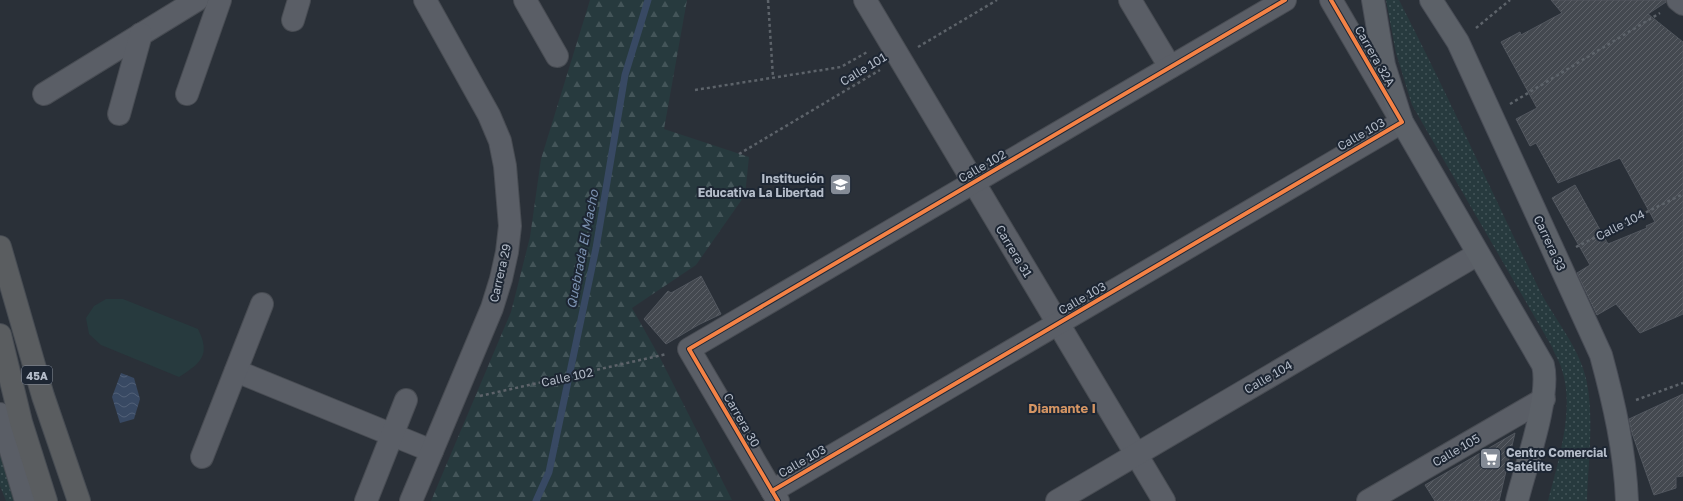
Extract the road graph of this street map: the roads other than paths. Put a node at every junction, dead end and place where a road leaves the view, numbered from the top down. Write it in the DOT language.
graph roads {
  1 [pos="197,0"];
  2 [pos="220,0"];
  3 [pos="425,0"];
  4 [pos="525,0"];
  5 [pos="865,0"];
  6 [pos="1130,0"];
  7 [pos="1285,0"];
  8 [pos="1331,0"];
  9 [pos="1373,0"];
  10 [pos="1430,0"];
  11 [pos="141,34"];
  12 [pos="557,56"];
  13 [pos="1170,67"];
  14 [pos="44,94"];
  15 [pos="187,94"];
  16 [pos="119,114"];
  17 [pos="1402,122"];
  18 [pos="973,183"];
  19 [pos="0,247"];
  20 [pos="1478,254"];
  21 [pos="262,304"];
  22 [pos="1057,324"];
  23 [pos="0,335"];
  24 [pos="690,349"];
  25 [pos="236,371"];
  26 [pos="1544,399"];
  27 [pos="406,400"];
  28 [pos="0,414"];
  29 [pos="392,435"];
  30 [pos="432,452"];
  31 [pos="1136,455"];
  32 [pos="202,456"];
  33 [pos="775,496"];
  34 [pos="26,501"];
  35 [pos="46,501"];
  36 [pos="79,501"];
  37 [pos="366,501"];
  38 [pos="411,501"];
  39 [pos="1057,501"];
  40 [pos="1164,501"];
  41 [pos="1368,501"];
  42 [pos="1517,501"];
  43 [pos="1627,501"];
  1 -- 11 [label="street"];
  2 -- 15 [label="street"];
  3 -- 30 [label="street, Carrera 29"];
  4 -- 12 [label="street"];
  5 -- 18 [label="street, Carrera 31"];
  6 -- 13 [label="street"];
  7 -- 13 [label="street, Calle 102"];
  8 -- 17 [label="street, Carrera 32A"];
  9 -- 17 [label="main road, Carrera 32A"];
  10 -- 43 [label="main road, Carrera 33"];
  11 -- 14 [label="street"];
  11 -- 16 [label="street"];
  13 -- 18 [label="street, Calle 102"];
  17 -- 20 [label="main road, Carrera 32A"];
  17 -- 22 [label="street, Calle 103"];
  18 -- 22 [label="street, Carrera 31"];
  18 -- 24 [label="street, Calle 102"];
  19 -- 36 [label="highway, 45A"];
  20 -- 26 [label="main road, Carrera 32A"];
  20 -- 31 [label="street, Calle 104"];
  21 -- 25 [label="street"];
  22 -- 31 [label="street, Carrera 31"];
  22 -- 33 [label="street, Calle 103"];
  23 -- 35 [label="highway, 45A"];
  24 -- 33 [label="street, Carrera 30"];
  25 -- 29 [label="street"];
  25 -- 32 [label="street"];
  26 -- 41 [label="street, Calle 105"];
  26 -- 42 [label="main road, Carrera 32A"];
  27 -- 29 [label="street"];
  28 -- 34 [label="street"];
  29 -- 30 [label="street"];
  29 -- 37 [label="street"];
  30 -- 38 [label="street, Carrera 29"];
  31 -- 39 [label="street, Calle 104"];
  31 -- 40 [label="street, Carrera 31"];
}
